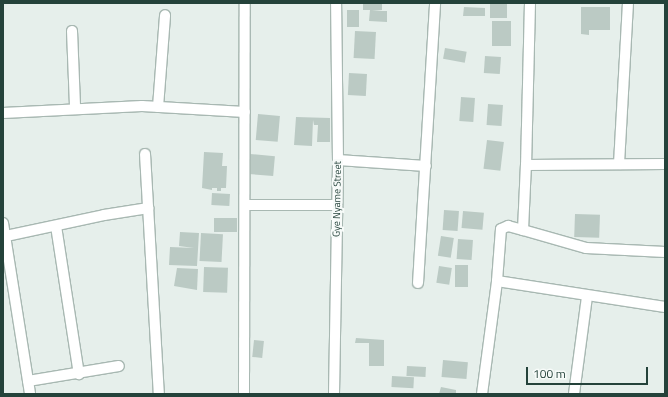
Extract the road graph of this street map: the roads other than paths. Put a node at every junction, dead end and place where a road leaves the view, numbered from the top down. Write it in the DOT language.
graph roads {
  1 [pos="245,3"];
  2 [pos="336,3"];
  3 [pos="435,3"];
  4 [pos="530,3"];
  5 [pos="628,3"];
  6 [pos="165,15"];
  7 [pos="72,31"];
  8 [pos="75,107"];
  9 [pos="158,107"];
  10 [pos="245,112"];
  11 [pos="3,113"];
  12 [pos="145,154"];
  13 [pos="338,160"];
  14 [pos="619,164"];
  15 [pos="665,164"];
  16 [pos="526,165"];
  17 [pos="426,166"];
  18 [pos="245,205"];
  19 [pos="338,205"];
  20 [pos="148,208"];
  21 [pos="3,223"];
  22 [pos="56,226"];
  23 [pos="524,230"];
  24 [pos="6,236"];
  25 [pos="665,252"];
  26 [pos="497,281"];
  27 [pos="418,283"];
  28 [pos="587,297"];
  29 [pos="665,307"];
  30 [pos="119,366"];
  31 [pos="78,374"];
  32 [pos="28,381"];
  33 [pos="30,394"];
  34 [pos="159,394"];
  35 [pos="244,394"];
  36 [pos="334,394"];
  37 [pos="482,394"];
  38 [pos="574,394"];
  1 -- 10 [label="street"];
  2 -- 13 [label="street, Gye Nyame Street"];
  3 -- 17 [label="street"];
  4 -- 16 [label="street"];
  5 -- 14 [label="street"];
  6 -- 9 [label="street"];
  7 -- 8 [label="street"];
  8 -- 9 [label="street"];
  8 -- 11 [label="street"];
  9 -- 10 [label="street"];
  10 -- 18 [label="street"];
  12 -- 20 [label="street"];
  13 -- 17 [label="street"];
  13 -- 19 [label="street, Gye Nyame Street"];
  14 -- 15 [label="street"];
  14 -- 16 [label="street"];
  16 -- 23 [label="street"];
  17 -- 27 [label="street"];
  18 -- 19 [label="street"];
  18 -- 35 [label="street"];
  19 -- 36 [label="street, Gye Nyame Street"];
  20 -- 22 [label="street"];
  20 -- 34 [label="street"];
  21 -- 24 [label="street"];
  22 -- 24 [label="street"];
  22 -- 31 [label="street"];
  23 -- 25 [label="street"];
  23 -- 26 [label="street"];
  24 -- 32 [label="street"];
  26 -- 28 [label="street"];
  26 -- 37 [label="street"];
  28 -- 29 [label="street"];
  28 -- 38 [label="street"];
  30 -- 31 [label="street"];
  31 -- 32 [label="street"];
  32 -- 33 [label="street"];
}
